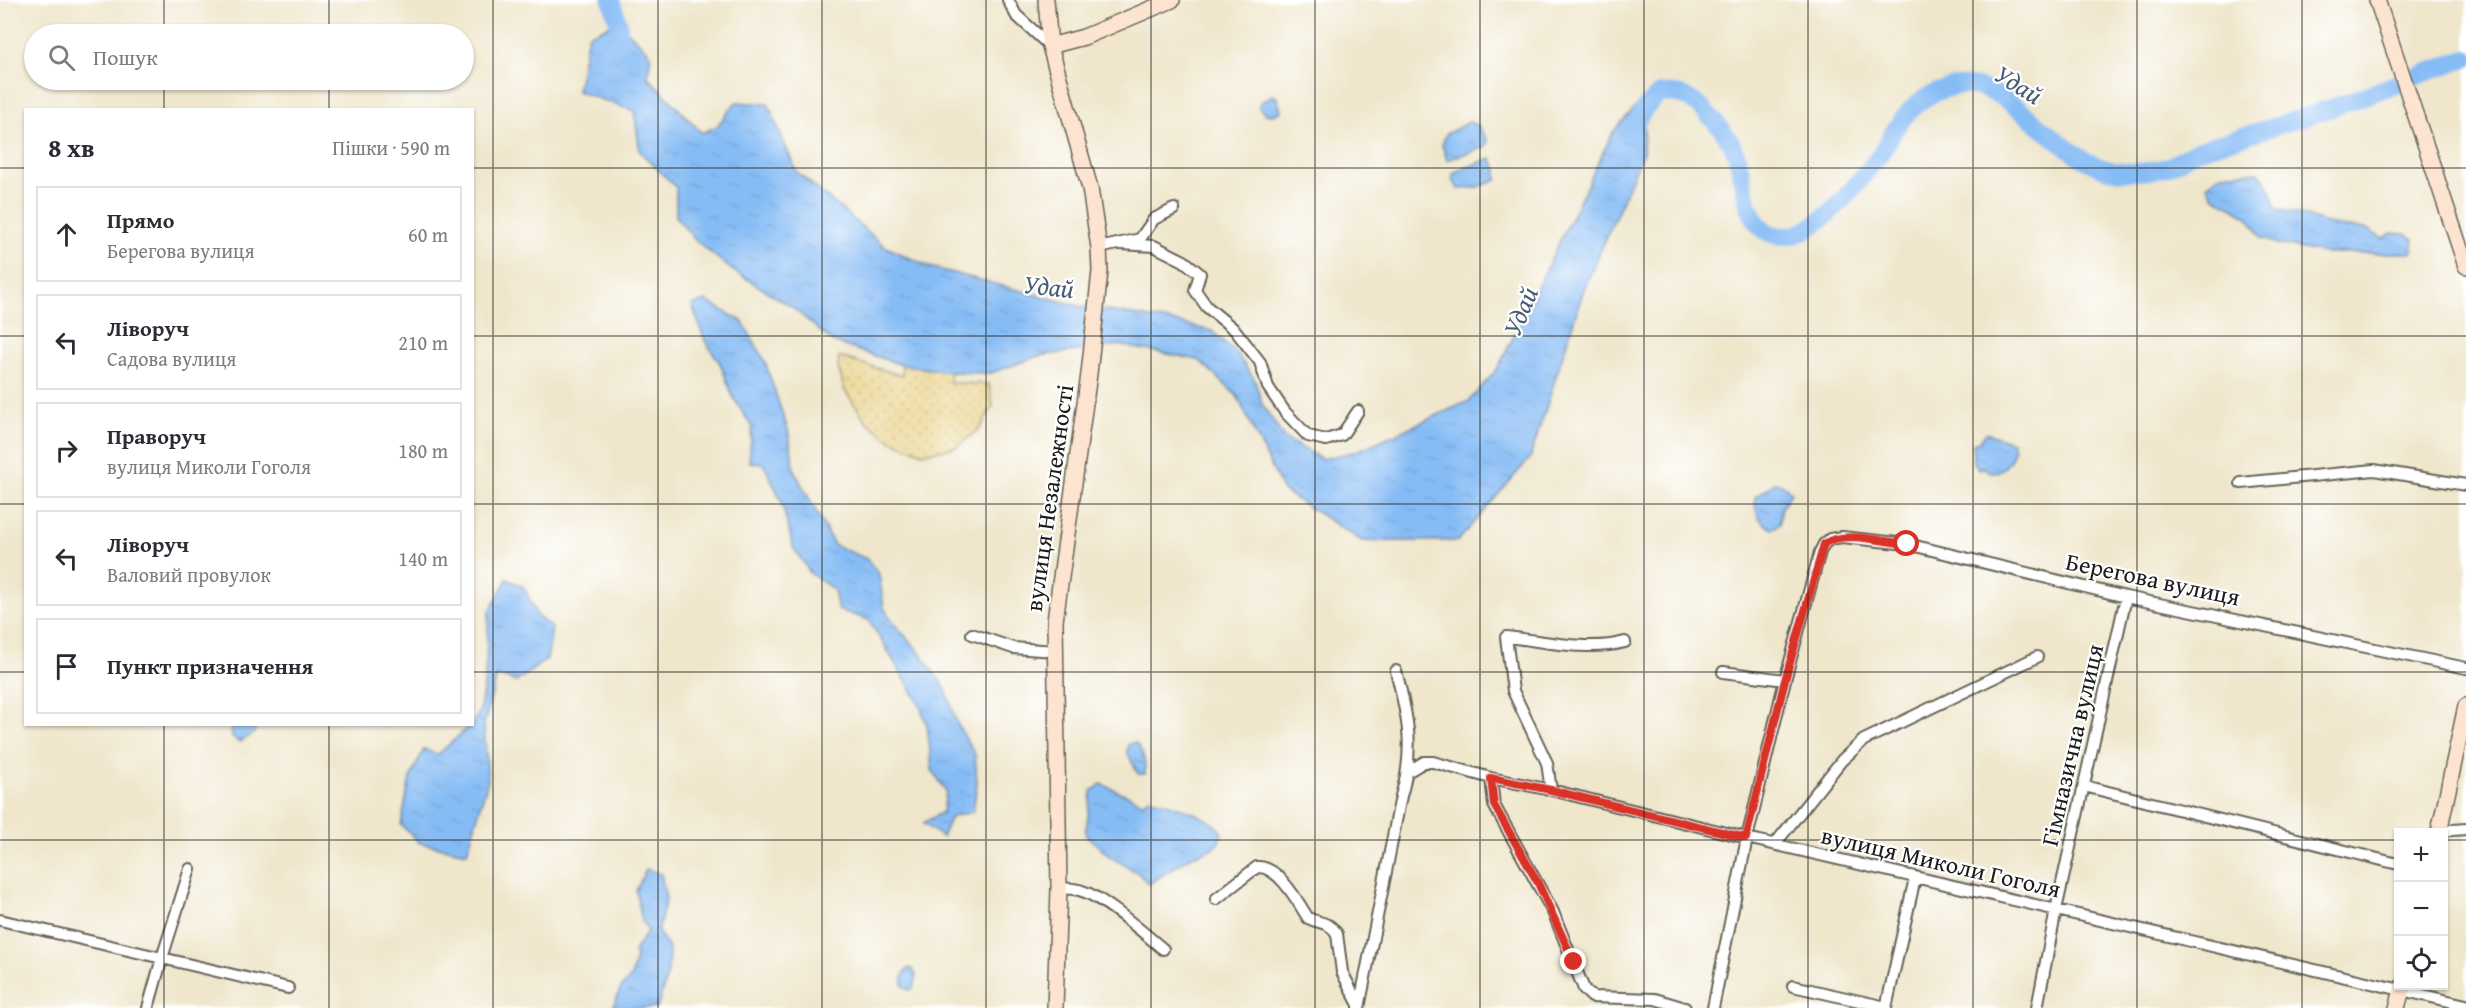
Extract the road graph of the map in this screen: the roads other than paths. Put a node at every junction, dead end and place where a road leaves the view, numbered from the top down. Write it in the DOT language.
graph roads {
  1 [pos="1008,0"];
  2 [pos="1046,0"];
  3 [pos="1172,0"];
  4 [pos="2377,0"];
  5 [pos="1050,46"];
  6 [pos="1174,209"];
  7 [pos="1121,244"];
  8 [pos="1099,248"];
  9 [pos="2466,266"];
  10 [pos="1358,411"];
  11 [pos="2241,483"];
  12 [pos="2466,485"];
  13 [pos="2127,597"];
  14 [pos="972,634"];
  15 [pos="1625,642"];
  16 [pos="1055,651"];
  17 [pos="2037,657"];
  18 [pos="2466,668"];
  19 [pos="1396,671"];
  20 [pos="1723,672"];
  21 [pos="1785,680"];
  22 [pos="2466,706"];
  23 [pos="1408,771"];
  24 [pos="1491,778"];
  25 [pos="2084,786"];
  26 [pos="1551,790"];
  27 [pos="2440,828"];
  28 [pos="2466,830"];
  29 [pos="2448,831"];
  30 [pos="1746,838"];
  31 [pos="1775,844"];
  32 [pos="2394,863"];
  33 [pos="190,869"];
  34 [pos="1915,878"];
  35 [pos="1059,888"];
  36 [pos="1216,899"];
  37 [pos="2056,910"];
  38 [pos="0,920"];
  39 [pos="1163,950"];
  40 [pos="162,958"];
  41 [pos="2394,985"];
  42 [pos="1793,987"];
  43 [pos="288,988"];
  44 [pos="2401,990"];
  45 [pos="2413,990"];
  46 [pos="2466,1005"];
  47 [pos="1359,1007"];
  48 [pos="148,1008"];
  49 [pos="1055,1008"];
  50 [pos="1685,1008"];
  51 [pos="1713,1008"];
  52 [pos="1886,1008"];
  53 [pos="2037,1008"];
  54 [pos="2397,1008"];
  1 -- 5 [label="street"];
  2 -- 5 [label="main road, вулиця Незалежності"];
  3 -- 5 [label="main road"];
  4 -- 9 [label="main road"];
  5 -- 8 [label="main road, вулиця Незалежності"];
  6 -- 7 [label="street"];
  7 -- 8 [label="street"];
  7 -- 10 [label="street"];
  8 -- 16 [label="main road, вулиця Незалежності"];
  11 -- 12 [label="street"];
  13 -- 18 [label="street, Берегова вулиця"];
  13 -- 21 [label="street, Берегова вулиця"];
  13 -- 25 [label="street, Гімназична вулиця"];
  14 -- 16 [label="street"];
  15 -- 26 [label="street"];
  16 -- 35 [label="main road, вулиця Незалежності"];
  17 -- 31 [label="street"];
  19 -- 23 [label="street"];
  20 -- 21 [label="street"];
  21 -- 30 [label="street"];
  22 -- 27 [label="main road"];
  23 -- 24 [label="street, вулиця Миколи Гоголя"];
  23 -- 47 [label="street"];
  24 -- 26 [label="street, вулиця Миколи Гоголя"];
  24 -- 50 [label="street"];
  25 -- 32 [label="street"];
  25 -- 37 [label="street, Гімназична вулиця"];
  26 -- 30 [label="street, вулиця Миколи Гоголя"];
  28 -- 29 [label="street"];
  30 -- 31 [label="street, вулиця Миколи Гоголя"];
  30 -- 51 [label="street"];
  31 -- 34 [label="street, вулиця Миколи Гоголя"];
  33 -- 40 [label="street"];
  34 -- 37 [label="street, вулиця Миколи Гоголя"];
  34 -- 52 [label="street"];
  35 -- 39 [label="street"];
  35 -- 49 [label="main road, вулиця Незалежності"];
  36 -- 47 [label="street"];
  37 -- 41 [label="street, вулиця Миколи Гоголя"];
  37 -- 53 [label="street, Гімназична вулиця"];
  38 -- 40 [label="street"];
  40 -- 43 [label="street"];
  40 -- 48 [label="street"];
  42 -- 52 [label="street"];
  44 -- 54 [label="main road"];
  45 -- 46 [label="street, вулиця Миколи Гоголя"];
}
